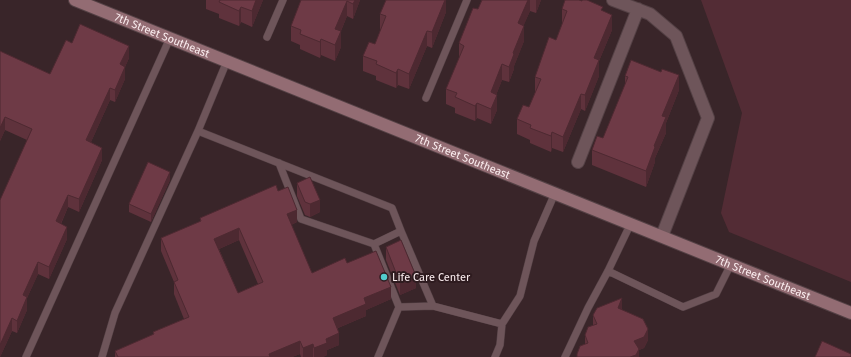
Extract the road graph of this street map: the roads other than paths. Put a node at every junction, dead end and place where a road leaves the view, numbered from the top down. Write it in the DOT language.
graph roads {
  1 [pos="75,0"];
  2 [pos="283,0"];
  3 [pos="467,0"];
  4 [pos="613,0"];
  5 [pos="97,4"];
  6 [pos="638,9"];
  7 [pos="267,37"];
  8 [pos="170,38"];
  9 [pos="227,61"];
  10 [pos="426,98"];
  11 [pos="198,131"];
  12 [pos="578,162"];
  13 [pos="278,163"];
  14 [pos="555,193"];
  15 [pos="631,223"];
  16 [pos="401,231"];
  17 [pos="662,236"];
  18 [pos="374,244"];
  19 [pos="731,264"];
  20 [pos="608,271"];
  21 [pos="433,306"];
  22 [pos="399,307"];
  23 [pos="851,313"];
  24 [pos="502,324"];
  25 [pos="26,357"];
  26 [pos="102,357"];
  27 [pos="378,357"];
  28 [pos="495,357"];
  29 [pos="565,357"];
  1 -- 5 [label="street, 7th Street Southeast"];
  2 -- 7 [label="lane"];
  3 -- 10 [label="lane"];
  4 -- 6 [label="street"];
  5 -- 8 [label="street, 7th Street Southeast"];
  6 -- 12 [label="street"];
  6 -- 17 [label="street"];
  8 -- 9 [label="street, 7th Street Southeast"];
  8 -- 25 [label="lane"];
  9 -- 11 [label="lane"];
  9 -- 14 [label="street, 7th Street Southeast"];
  11 -- 13 [label="lane"];
  11 -- 26 [label="lane"];
  13 -- 16 [label="lane"];
  13 -- 18 [label="lane"];
  14 -- 15 [label="street, 7th Street Southeast"];
  14 -- 24 [label="lane"];
  15 -- 17 [label="street, 7th Street Southeast"];
  15 -- 20 [label="lane"];
  16 -- 18 [label="lane"];
  16 -- 21 [label="lane"];
  17 -- 19 [label="street, 7th Street Southeast"];
  18 -- 22 [label="lane"];
  19 -- 20 [label="lane"];
  19 -- 23 [label="street, 7th Street Southeast"];
  20 -- 29 [label="lane"];
  21 -- 22 [label="lane"];
  21 -- 24 [label="lane"];
  22 -- 27 [label="lane"];
  24 -- 28 [label="lane"];
}
